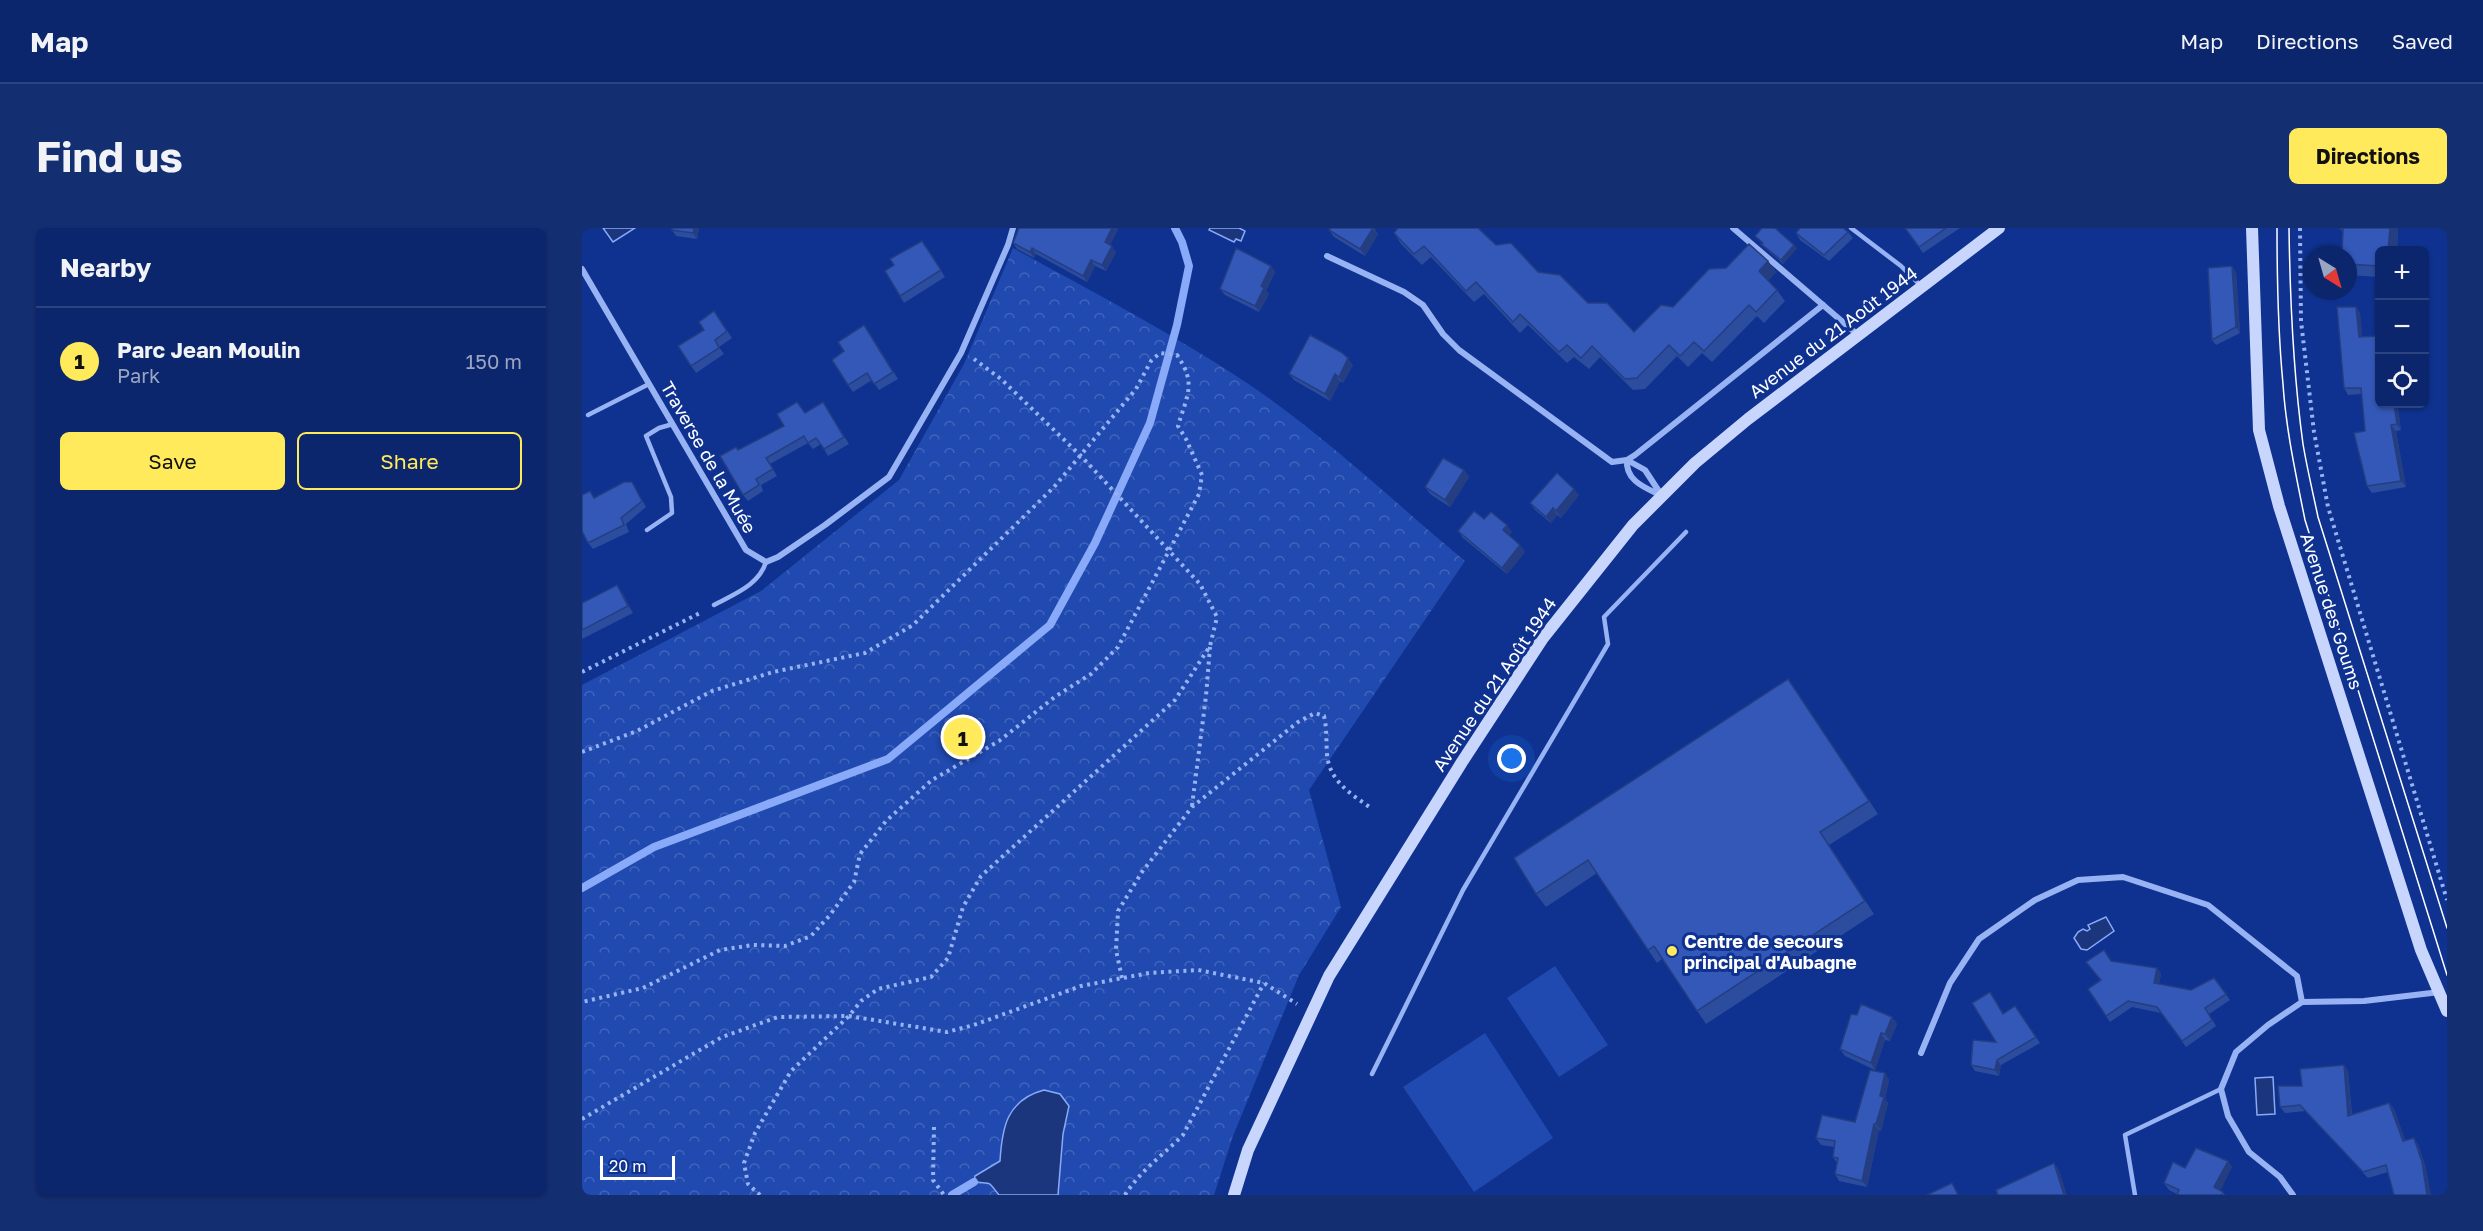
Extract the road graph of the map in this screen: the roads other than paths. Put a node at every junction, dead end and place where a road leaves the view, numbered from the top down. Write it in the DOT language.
graph roads {
  1 [pos="1013,228"];
  2 [pos="1733,228"];
  3 [pos="1851,228"];
  4 [pos="1999,228"];
  5 [pos="2252,228"];
  6 [pos="1327,256"];
  7 [pos="582,269"];
  8 [pos="1922,287"];
  9 [pos="1823,305"];
  10 [pos="1858,336"];
  11 [pos="650,384"];
  12 [pos="588,415"];
  13 [pos="673,424"];
  14 [pos="1627,460"];
  15 [pos="1662,496"];
  16 [pos="647,530"];
  17 [pos="1686,532"];
  18 [pos="766,562"];
  19 [pos="714,605"];
  20 [pos="2444,997"];
  21 [pos="2302,1002"];
  22 [pos="2447,1011"];
  23 [pos="1921,1053"];
  24 [pos="1372,1074"];
  25 [pos="2221,1089"];
  26 [pos="1234,1195"];
  27 [pos="2135,1195"];
  28 [pos="2293,1195"];
  1 -- 18 [label="street"];
  2 -- 9 [label="street"];
  3 -- 8 [label="lane"];
  4 -- 8 [label="main road, Avenue du 21 Août 1944"];
  5 -- 20 [label="main road, Avenue des Goums"];
  6 -- 14 [label="street"];
  7 -- 11 [label="street, Traverse de la Muée"];
  8 -- 10 [label="main road, Avenue du 21 Août 1944"];
  9 -- 10 [label="street"];
  9 -- 14 [label="street"];
  10 -- 15 [label="main road, Avenue du 21 Août 1944"];
  11 -- 12 [label="lane"];
  11 -- 13 [label="street, Traverse de la Muée"];
  13 -- 16 [label="lane"];
  13 -- 18 [label="street, Traverse de la Muée"];
  14 -- 15 [label="street"];
  14 -- 15 [label="street"];
  15 -- 26 [label="main road, Avenue du 21 Août 1944"];
  17 -- 24 [label="lane"];
  18 -- 19 [label="lane"];
  20 -- 21 [label="street"];
  20 -- 22 [label="main road, Avenue des Goums"];
  21 -- 23 [label="street"];
  21 -- 25 [label="street"];
  25 -- 27 [label="lane"];
  25 -- 28 [label="street"];
}
